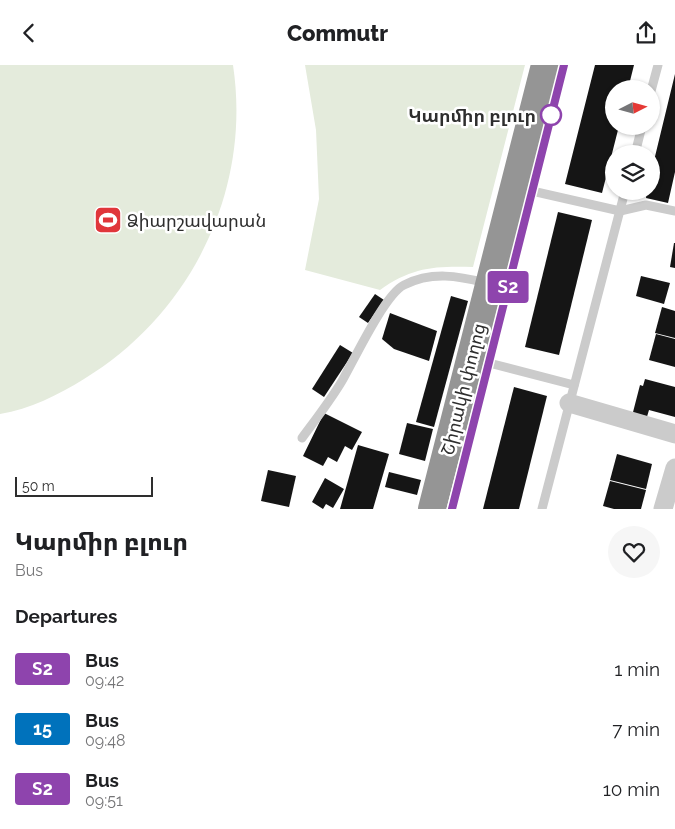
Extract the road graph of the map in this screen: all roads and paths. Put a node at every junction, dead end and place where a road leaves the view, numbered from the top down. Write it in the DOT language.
graph roads {
  1 [pos="545,65"];
  2 [pos="564,65"];
  3 [pos="658,65"];
  4 [pos="654,80"];
  5 [pos="532,191"];
  6 [pos="623,200"];
  7 [pos="620,211"];
  8 [pos="675,211"];
  9 [pos="490,284"];
  10 [pos="489,363"];
  11 [pos="574,385"];
  12 [pos="569,403"];
  13 [pos="675,434"];
  14 [pos="302,438"];
  15 [pos="675,467"];
  16 [pos="432,509"];
  17 [pos="452,509"];
  18 [pos="542,509"];
  19 [pos="663,509"];
  1 -- 9 [label="highway, Շիրակի փողոց"];
  2 -- 5 [label="highway, Շիրակի փողոց"];
  3 -- 4 [label="lane"];
  5 -- 7 [label="lane"];
  5 -- 10 [label="highway, Շիրակի փողոց"];
  6 -- 7 [label="lane"];
  7 -- 8 [label="lane"];
  7 -- 11 [label="lane"];
  9 -- 14 [label="lane"];
  9 -- 16 [label="highway, Շիրակի փողոց"];
  10 -- 11 [label="lane"];
  10 -- 17 [label="highway, Շիրակի փողոց"];
  11 -- 12 [label="lane"];
  12 -- 13 [label="street"];
  12 -- 18 [label="lane"];
  15 -- 19 [label="street"];
}
